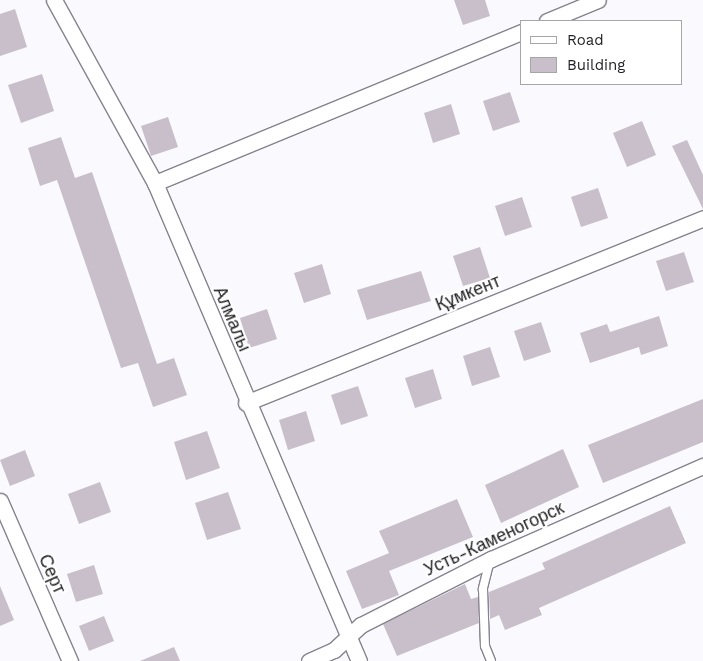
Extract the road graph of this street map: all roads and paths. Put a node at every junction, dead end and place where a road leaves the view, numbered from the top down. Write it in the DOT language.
graph roads {
  1 [pos="54,0"];
  2 [pos="598,0"];
  3 [pos="549,20"];
  4 [pos="520,33"];
  5 [pos="155,183"];
  6 [pos="703,218"];
  7 [pos="246,403"];
  8 [pos="703,466"];
  9 [pos="0,501"];
  10 [pos="490,559"];
  11 [pos="350,636"];
  12 [pos="70,661"];
  13 [pos="309,661"];
  14 [pos="360,661"];
  15 [pos="491,661"];
  1 -- 5 [label="street, Алмалы"];
  2 -- 3 [label="street"];
  4 -- 5 [label="street"];
  5 -- 7 [label="street, Алмалы"];
  6 -- 7 [label="street, Құмкент"];
  7 -- 11 [label="street, Алмалы"];
  8 -- 10 [label="street, Усть-Каменогорск"];
  9 -- 12 [label="street, Серт"];
  10 -- 11 [label="street, Усть-Каменогорск"];
  10 -- 15 [label="lane"];
  11 -- 13 [label="street, Усть-Каменогорск"];
  11 -- 14 [label="street, Алмалы"];
}
